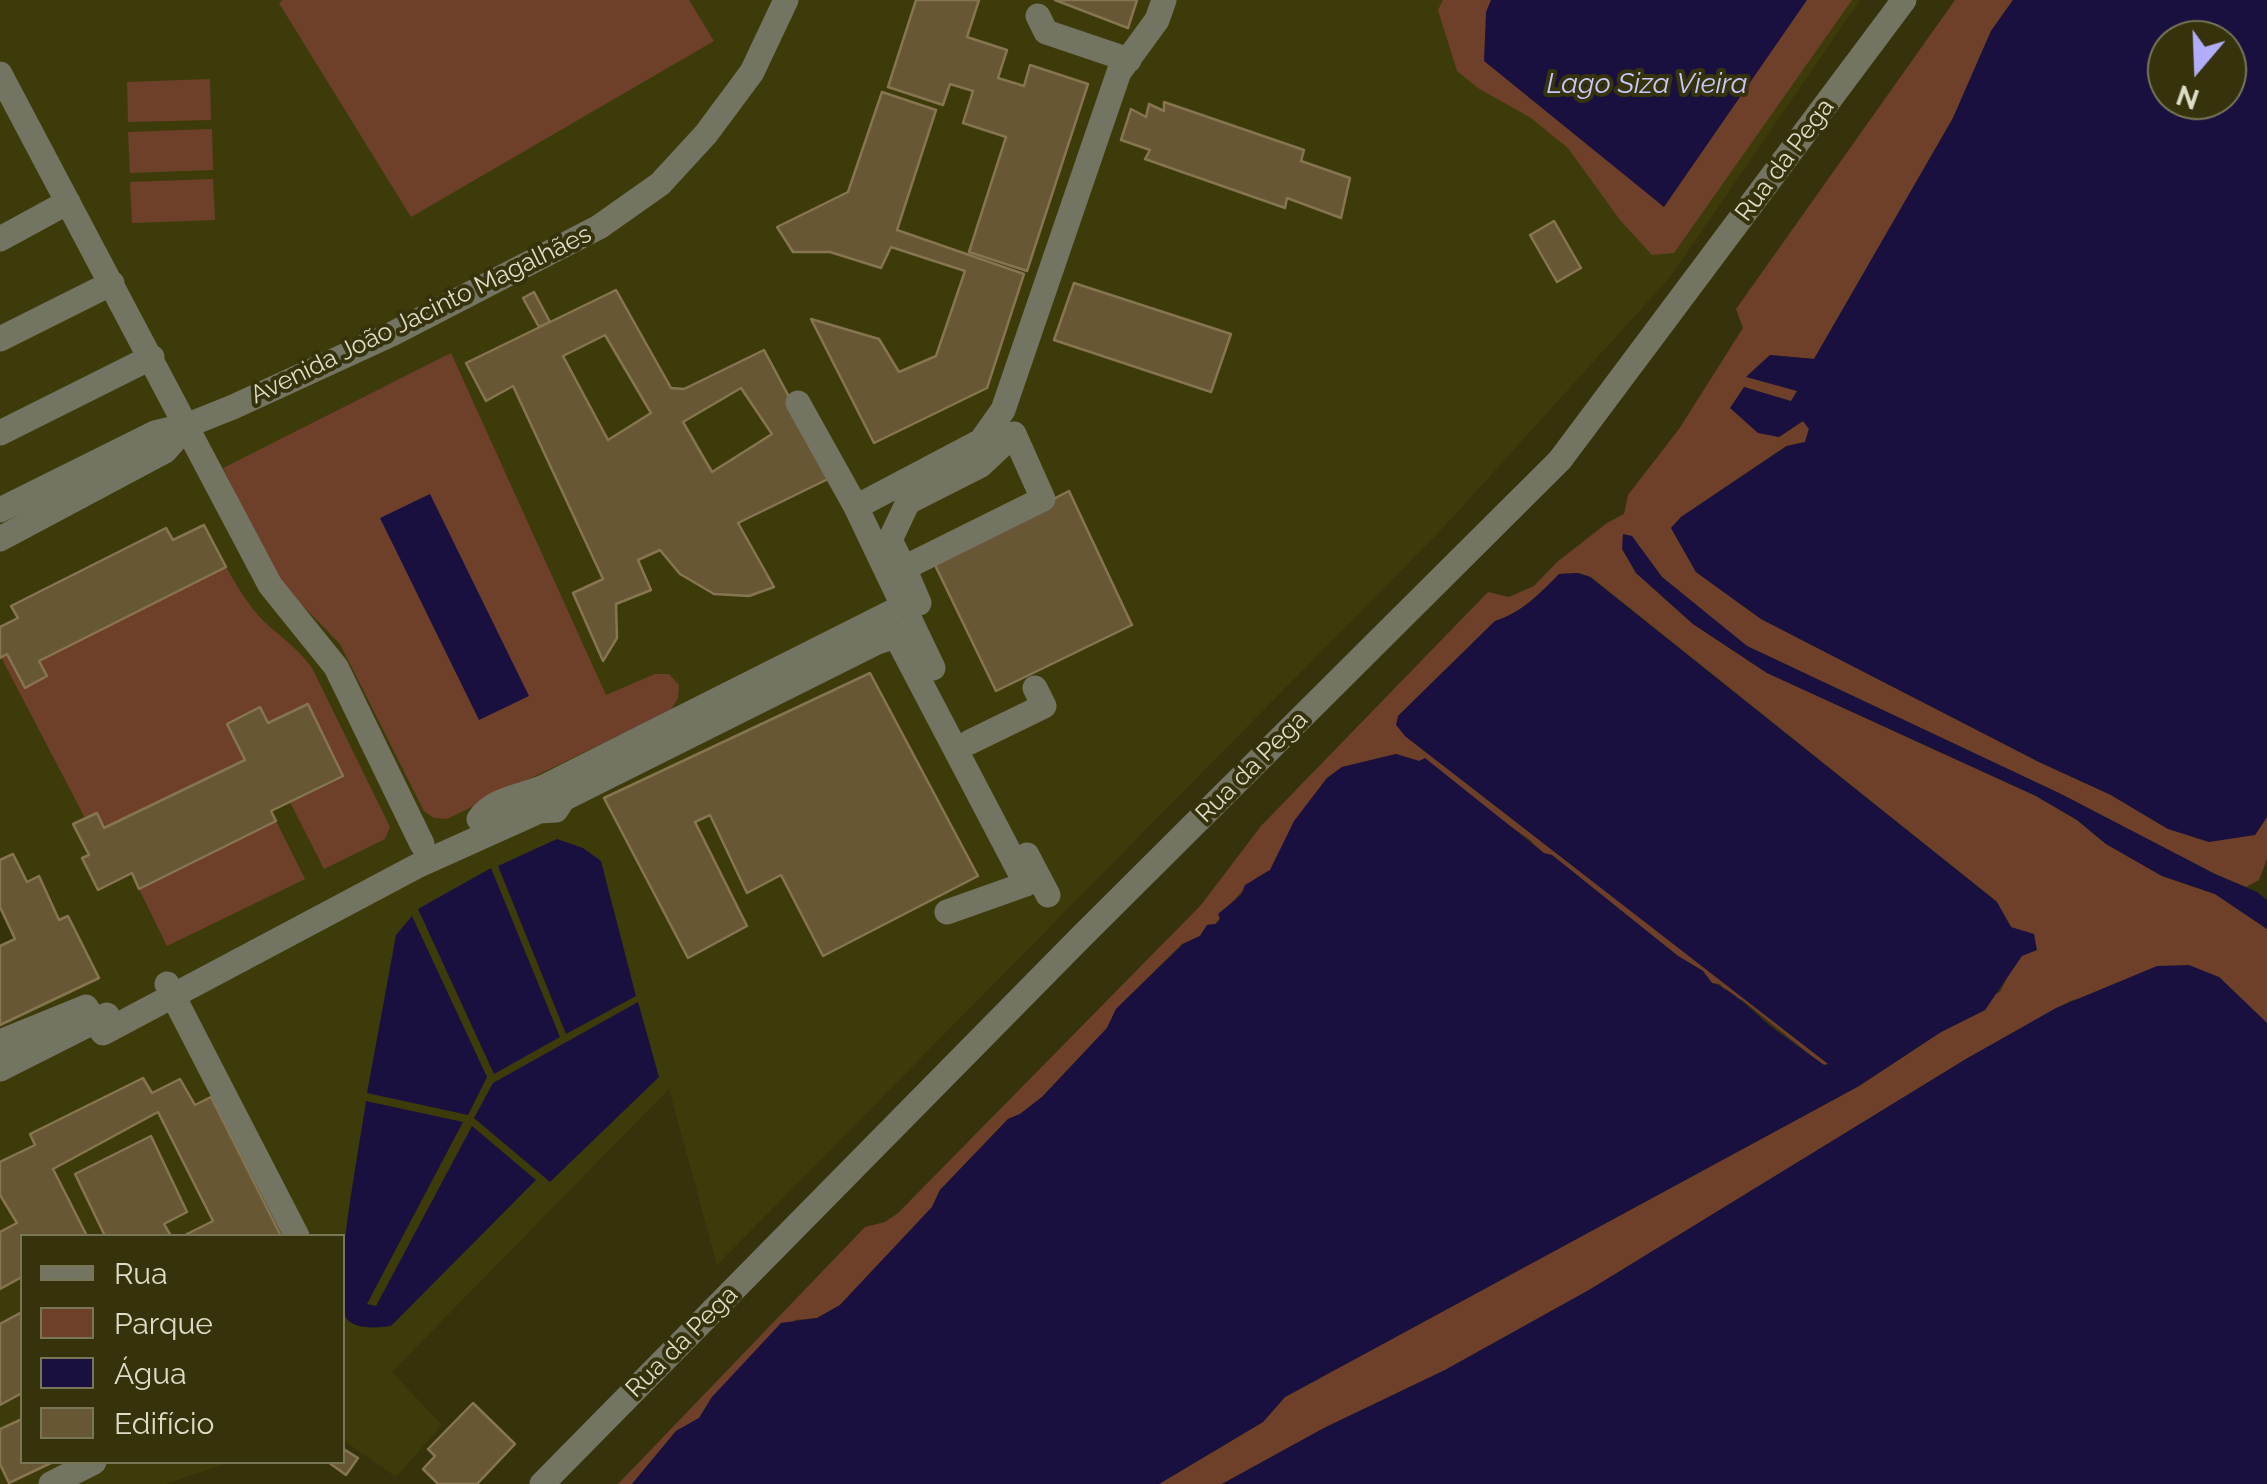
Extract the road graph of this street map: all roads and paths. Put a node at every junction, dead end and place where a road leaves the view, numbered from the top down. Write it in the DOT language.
graph roads {
  1 [pos="786,0"];
  2 [pos="1164,0"];
  3 [pos="1904,0"];
  4 [pos="1038,16"];
  5 [pos="1129,60"];
  6 [pos="0,74"];
  7 [pos="68,202"];
  8 [pos="0,239"];
  9 [pos="112,283"];
  10 [pos="0,339"];
  11 [pos="152,357"];
  12 [pos="1027,395"];
  13 [pos="798,404"];
  14 [pos="188,426"];
  15 [pos="0,433"];
  16 [pos="1014,434"];
  17 [pos="856,508"];
  18 [pos="0,510"];
  19 [pos="896,521"];
  20 [pos="0,538"];
  21 [pos="904,568"];
  22 [pos="914,612"];
  23 [pos="1035,688"];
  24 [pos="970,742"];
  25 [pos="422,844"];
  26 [pos="1037,889"];
  27 [pos="948,912"];
  28 [pos="171,990"];
  29 [pos="95,1022"];
  30 [pos="0,1042"];
  31 [pos="0,1069"];
  32 [pos="296,1234"];
  33 [pos="90,1464"];
  34 [pos="51,1484"];
  35 [pos="542,1484"];
  1 -- 14 [label="street, Avenida João Jacinto Magalhães"];
  2 -- 5 [label="street"];
  3 -- 35 [label="street, Rua da Pega"];
  4 -- 5 [label="street"];
  5 -- 17 [label="street"];
  6 -- 7 [label="street"];
  7 -- 8 [label="street"];
  7 -- 9 [label="street"];
  9 -- 10 [label="street"];
  9 -- 11 [label="street"];
  11 -- 14 [label="street"];
  11 -- 15 [label="street"];
  12 -- 16 [label="street"];
  13 -- 17 [label="street"];
  14 -- 18 [label="street, Avenida João Jacinto Magalhães"];
  14 -- 20 [label="street, Avenida João Jacinto Magalhães"];
  14 -- 25 [label="street"];
  16 -- 19 [label="street"];
  16 -- 21 [label="street"];
  17 -- 19 [label="street"];
  17 -- 22 [label="street"];
  19 -- 21 [label="street"];
  21 -- 22 [label="street"];
  22 -- 24 [label="street"];
  22 -- 25 [label="street"];
  23 -- 24 [label="street"];
  24 -- 26 [label="street"];
  25 -- 28 [label="street"];
  26 -- 27 [label="street"];
  26 -- 28 [label="street"];
  28 -- 29 [label="street"];
  28 -- 32 [label="street"];
  29 -- 30 [label="street"];
  29 -- 31 [label="street"];
  33 -- 34 [label="street"];
}
